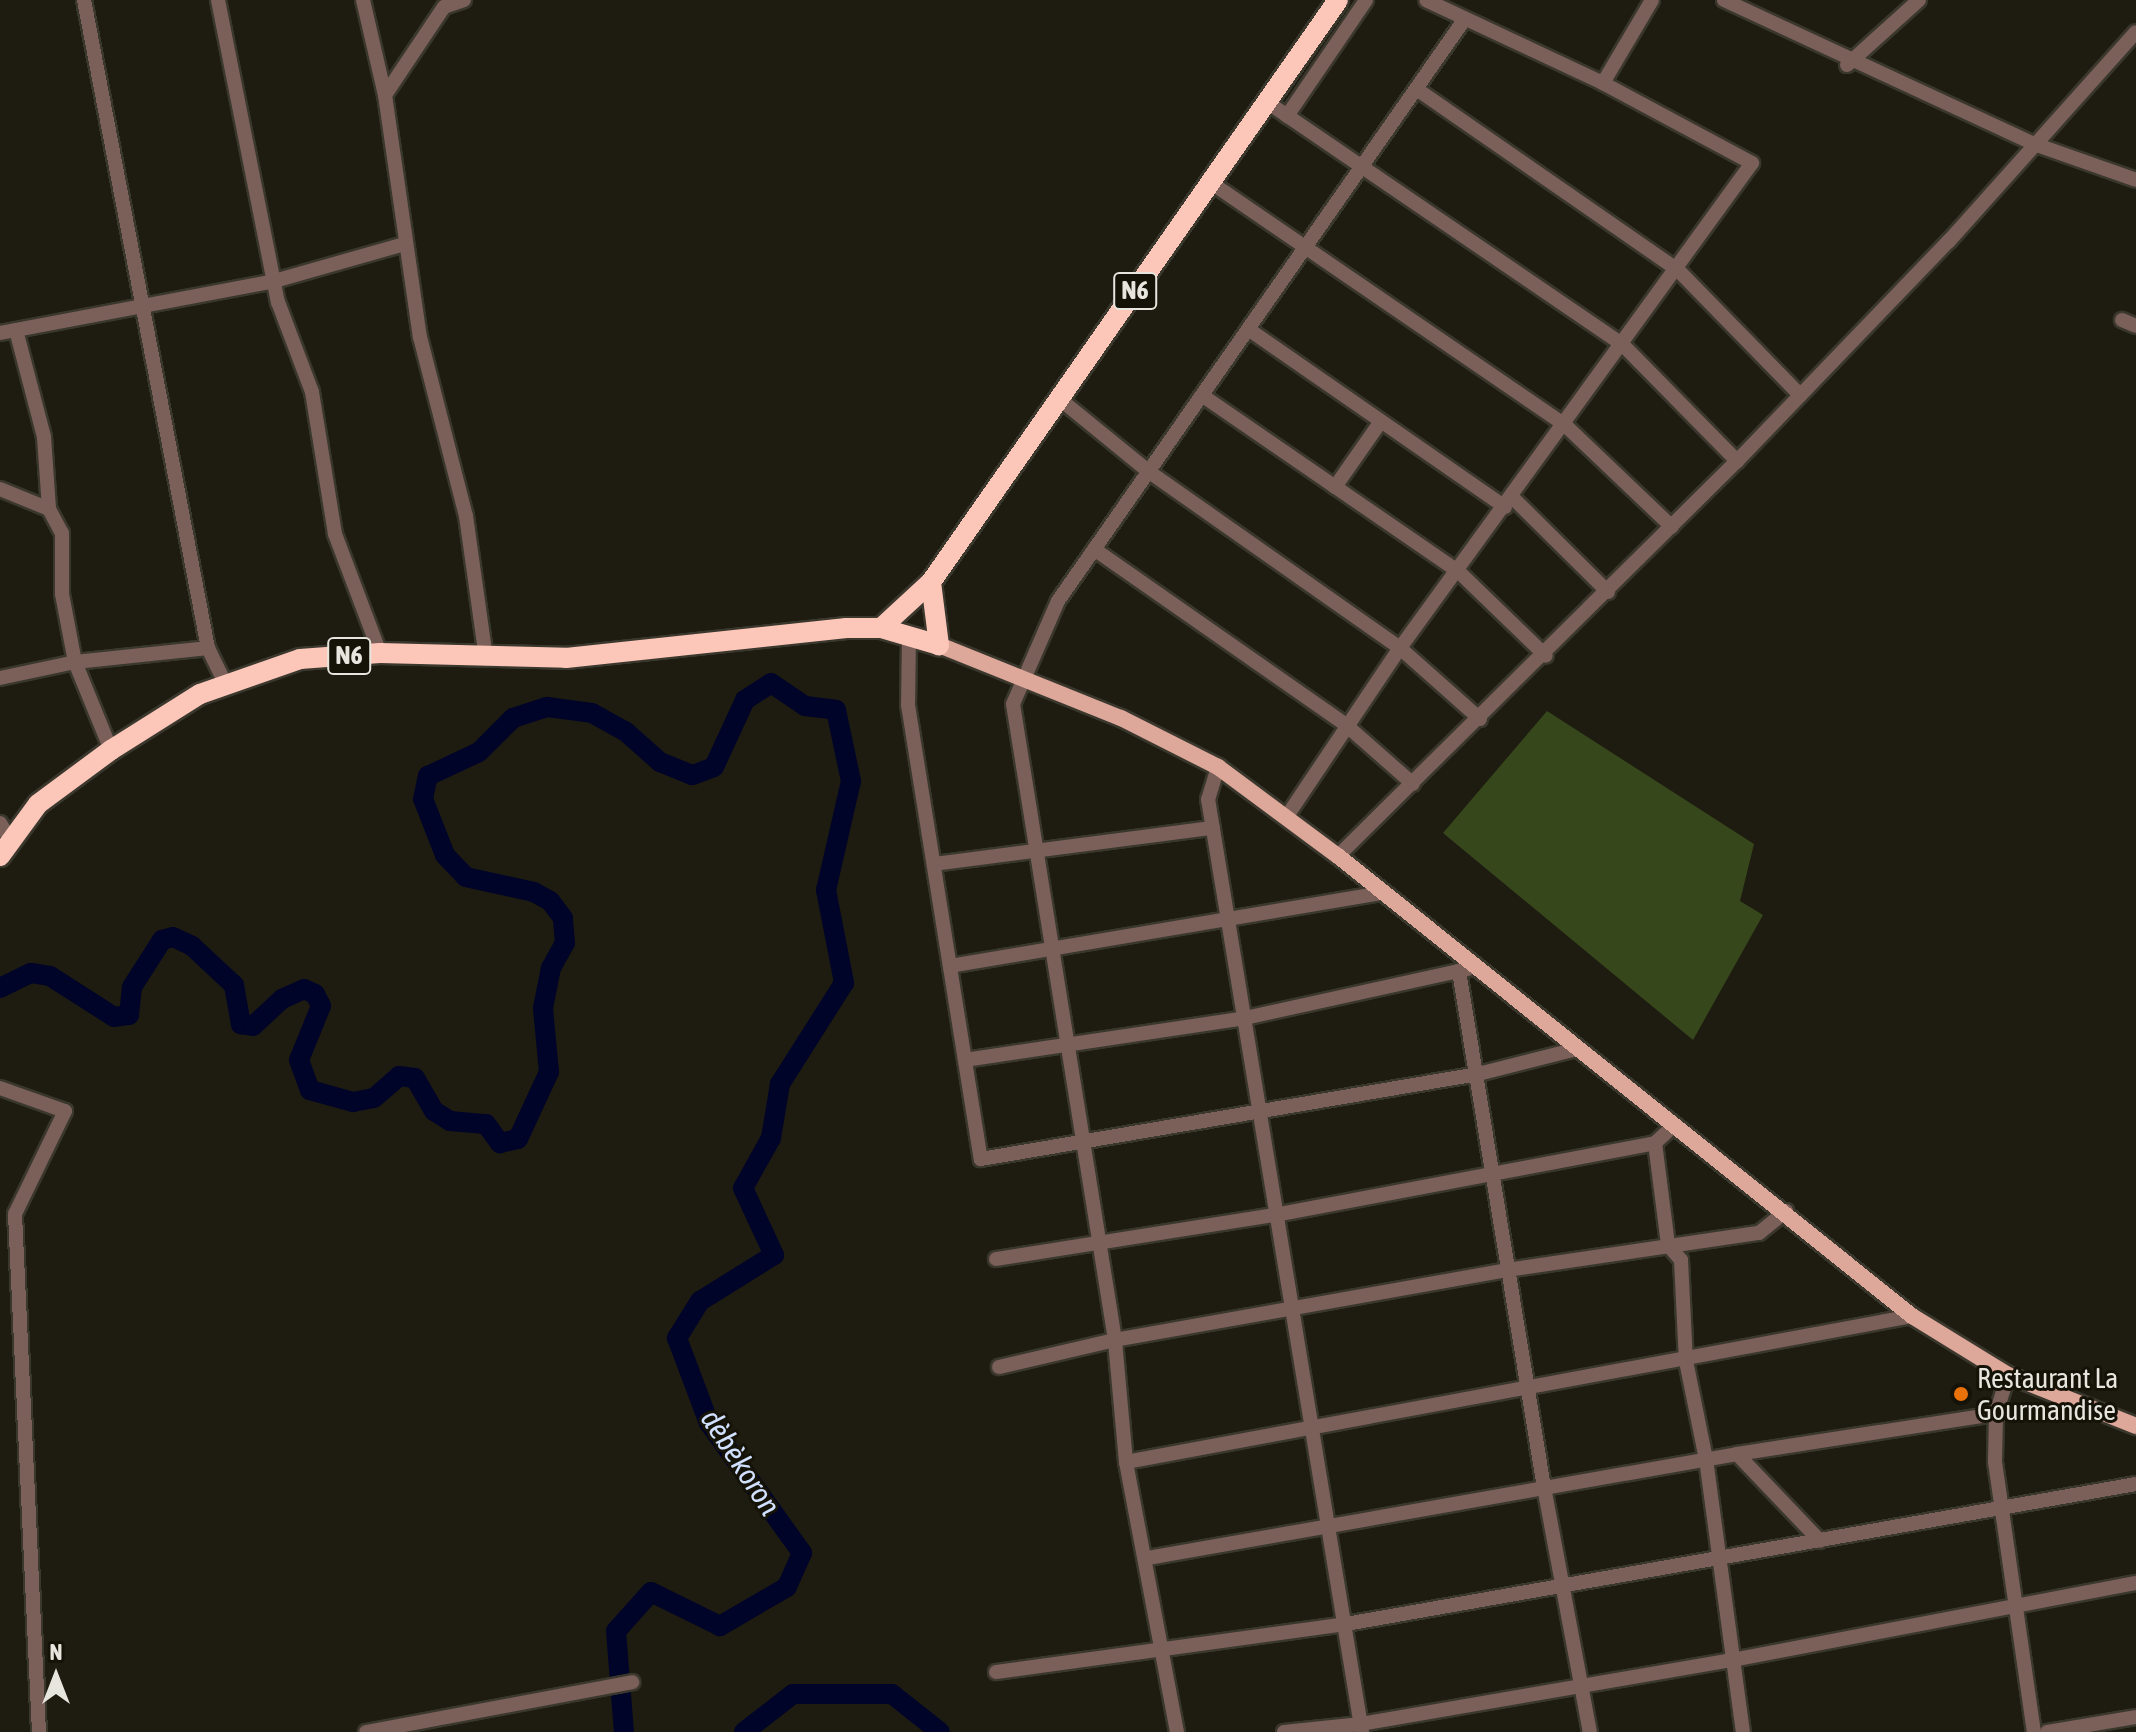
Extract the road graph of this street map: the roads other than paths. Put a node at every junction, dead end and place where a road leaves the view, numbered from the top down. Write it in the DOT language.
graph roads {
  1 [pos="84,0"];
  2 [pos="218,0"];
  3 [pos="363,0"];
  4 [pos="464,0"];
  5 [pos="1338,0"];
  6 [pos="1366,0"];
  7 [pos="1426,0"];
  8 [pos="1652,0"];
  9 [pos="1724,0"];
  10 [pos="1919,0"];
  11 [pos="1464,20"];
  12 [pos="2136,32"];
  13 [pos="1852,61"];
  14 [pos="1603,83"];
  15 [pos="1418,90"];
  16 [pos="385,95"];
  17 [pos="1267,102"];
  18 [pos="1287,116"];
  19 [pos="2034,144"];
  20 [pos="1361,169"];
  21 [pos="2136,180"];
  22 [pos="1210,182"];
  23 [pos="405,244"];
  24 [pos="1306,249"];
  25 [pos="1678,270"];
  26 [pos="274,281"];
  27 [pos="144,303"];
  28 [pos="16,330"];
  29 [pos="1251,331"];
  30 [pos="0,333"];
  31 [pos="1623,345"];
  32 [pos="1800,395"];
  33 [pos="1203,396"];
  34 [pos="1061,400"];
  35 [pos="1381,421"];
  36 [pos="1566,426"];
  37 [pos="1737,461"];
  38 [pos="1148,471"];
  39 [pos="1335,487"];
  40 [pos="0,489"];
  41 [pos="1509,502"];
  42 [pos="49,509"];
  43 [pos="1672,527"];
  44 [pos="1094,549"];
  45 [pos="1458,571"];
  46 [pos="931,582"];
  47 [pos="1608,592"];
  48 [pos="881,628"];
  49 [pos="909,636"];
  50 [pos="939,645"];
  51 [pos="208,648"];
  52 [pos="1400,648"];
  53 [pos="380,653"];
  54 [pos="1546,656"];
  55 [pos="486,659"];
  56 [pos="75,662"];
  57 [pos="0,678"];
  58 [pos="1024,678"];
  59 [pos="226,685"];
  60 [pos="1480,719"];
  61 [pos="1346,725"];
  62 [pos="111,750"];
  63 [pos="1218,767"];
  64 [pos="1413,784"];
  65 [pos="1287,816"];
  66 [pos="1213,828"];
  67 [pos="3,839"];
  68 [pos="1036,852"];
  69 [pos="1338,856"];
  70 [pos="934,864"];
  71 [pos="1383,893"];
  72 [pos="1229,922"];
  73 [pos="1051,952"];
  74 [pos="950,966"];
  75 [pos="1466,969"];
  76 [pos="1245,1018"];
  77 [pos="1065,1046"];
  78 [pos="1577,1049"];
  79 [pos="965,1060"];
  80 [pos="1478,1074"];
  81 [pos="0,1088"];
  82 [pos="1261,1110"];
  83 [pos="1674,1125"];
  84 [pos="1080,1142"];
  85 [pos="1655,1143"];
  86 [pos="1494,1171"];
  87 [pos="1786,1211"];
  88 [pos="1280,1214"];
  89 [pos="1100,1244"];
  90 [pos="1668,1245"];
  91 [pos="996,1259"];
  92 [pos="1507,1270"];
  93 [pos="1292,1312"];
  94 [pos="1912,1316"];
  95 [pos="1115,1340"];
  96 [pos="1686,1361"];
  97 [pos="999,1367"];
  98 [pos="2008,1375"];
  99 [pos="1527,1389"];
  100 [pos="1996,1414"];
  101 [pos="2136,1426"];
  102 [pos="1313,1427"];
  103 [pos="1737,1454"];
  104 [pos="1706,1459"];
  105 [pos="1126,1462"];
  106 [pos="2136,1484"];
  107 [pos="1544,1487"];
  108 [pos="1999,1507"];
  109 [pos="1329,1524"];
  110 [pos="1820,1541"];
  111 [pos="1148,1558"];
  112 [pos="1717,1560"];
  113 [pos="2136,1583"];
  114 [pos="1562,1585"];
  115 [pos="2018,1606"];
  116 [pos="1346,1624"];
  117 [pos="1162,1653"];
  118 [pos="1732,1660"];
  119 [pos="996,1672"];
  120 [pos="632,1682"];
  121 [pos="1581,1684"];
  122 [pos="2136,1717"];
  123 [pos="1362,1728"];
  124 [pos="39,1732"];
  125 [pos="366,1732"];
  126 [pos="1177,1732"];
  127 [pos="1284,1732"];
  128 [pos="1590,1732"];
  129 [pos="1743,1732"];
  130 [pos="2034,1732"];
  131 [pos="2047,1732"];
  1 -- 27 [label="street"];
  2 -- 26 [label="street"];
  3 -- 16 [label="street"];
  4 -- 16 [label="street"];
  5 -- 17 [label="highway, N6"];
  6 -- 18 [label="street"];
  7 -- 11 [label="street"];
  8 -- 14 [label="street"];
  9 -- 13 [label="street"];
  10 -- 13 [label="street"];
  11 -- 14 [label="street"];
  11 -- 15 [label="street"];
  12 -- 19 [label="street"];
  13 -- 19 [label="street"];
  14 -- 25 [label="street"];
  15 -- 20 [label="street"];
  15 -- 25 [label="street"];
  16 -- 23 [label="street"];
  17 -- 18 [label="street"];
  17 -- 22 [label="highway, N6"];
  18 -- 20 [label="street"];
  19 -- 21 [label="street"];
  19 -- 32 [label="street"];
  20 -- 24 [label="street"];
  20 -- 31 [label="street"];
  22 -- 24 [label="street"];
  22 -- 34 [label="highway, N6"];
  23 -- 26 [label="street"];
  23 -- 55 [label="street"];
  24 -- 29 [label="street"];
  24 -- 36 [label="street"];
  25 -- 31 [label="street"];
  25 -- 32 [label="street"];
  26 -- 27 [label="street"];
  26 -- 53 [label="street"];
  27 -- 28 [label="street"];
  27 -- 51 [label="street"];
  28 -- 30 [label="street"];
  28 -- 42 [label="street"];
  29 -- 33 [label="street"];
  29 -- 35 [label="street"];
  31 -- 36 [label="street"];
  31 -- 37 [label="street"];
  32 -- 37 [label="street"];
  33 -- 38 [label="street"];
  33 -- 39 [label="street"];
  34 -- 38 [label="street"];
  34 -- 46 [label="highway, N6"];
  35 -- 39 [label="street"];
  35 -- 41 [label="street"];
  36 -- 41 [label="street"];
  36 -- 43 [label="street"];
  37 -- 43 [label="street"];
  38 -- 44 [label="street"];
  38 -- 52 [label="street"];
  39 -- 45 [label="street"];
  40 -- 42 [label="street"];
  41 -- 45 [label="street"];
  41 -- 47 [label="street"];
  42 -- 56 [label="street"];
  43 -- 47 [label="street"];
  44 -- 58 [label="street"];
  44 -- 61 [label="street"];
  45 -- 52 [label="street"];
  45 -- 54 [label="street"];
  46 -- 48 [label="highway, N6"];
  46 -- 50 [label="highway"];
  47 -- 54 [label="street"];
  48 -- 49 [label="highway, N6"];
  48 -- 55 [label="highway, N6"];
  49 -- 50 [label="highway, N6"];
  49 -- 70 [label="street"];
  50 -- 58 [label="main road"];
  51 -- 56 [label="street"];
  51 -- 59 [label="street"];
  52 -- 60 [label="street"];
  52 -- 61 [label="street"];
  53 -- 55 [label="highway, N6"];
  53 -- 59 [label="highway, N6"];
  54 -- 60 [label="street"];
  56 -- 57 [label="street"];
  56 -- 62 [label="street"];
  58 -- 63 [label="main road"];
  58 -- 68 [label="street"];
  59 -- 62 [label="highway, N6"];
  60 -- 64 [label="street"];
  61 -- 64 [label="street"];
  61 -- 65 [label="street"];
  62 -- 67 [label="highway, N6"];
  63 -- 65 [label="main road"];
  63 -- 66 [label="street"];
  64 -- 69 [label="street"];
  65 -- 69 [label="main road"];
  66 -- 68 [label="street"];
  66 -- 72 [label="street"];
  68 -- 70 [label="street"];
  68 -- 73 [label="street"];
  69 -- 71 [label="main road"];
  70 -- 74 [label="street"];
  71 -- 72 [label="street"];
  71 -- 75 [label="main road"];
  72 -- 73 [label="street"];
  72 -- 76 [label="street"];
  73 -- 74 [label="street"];
  73 -- 77 [label="street"];
  74 -- 79 [label="street"];
  75 -- 76 [label="street"];
  75 -- 78 [label="main road"];
  75 -- 80 [label="street"];
  76 -- 77 [label="street"];
  76 -- 82 [label="street"];
  77 -- 79 [label="street"];
  77 -- 84 [label="street"];
  78 -- 80 [label="street"];
  78 -- 83 [label="main road"];
  79 -- 84 [label="street"];
  80 -- 82 [label="street"];
  80 -- 86 [label="street"];
  81 -- 124 [label="street"];
  82 -- 84 [label="street"];
  82 -- 88 [label="street"];
  83 -- 85 [label="street"];
  83 -- 87 [label="main road"];
  84 -- 89 [label="street"];
  85 -- 86 [label="street"];
  85 -- 90 [label="street"];
  86 -- 88 [label="street"];
  86 -- 92 [label="street"];
  87 -- 90 [label="street"];
  87 -- 94 [label="main road"];
  88 -- 89 [label="street"];
  88 -- 93 [label="street"];
  89 -- 91 [label="street"];
  89 -- 95 [label="street"];
  90 -- 92 [label="street"];
  90 -- 96 [label="street"];
  92 -- 93 [label="street"];
  92 -- 99 [label="street"];
  93 -- 95 [label="street"];
  93 -- 102 [label="street"];
  94 -- 96 [label="street"];
  94 -- 98 [label="main road"];
  95 -- 97 [label="street"];
  95 -- 105 [label="street"];
  96 -- 99 [label="street"];
  96 -- 104 [label="street"];
  98 -- 100 [label="street"];
  98 -- 101 [label="main road"];
  99 -- 102 [label="street"];
  99 -- 107 [label="street"];
  100 -- 103 [label="street"];
  100 -- 108 [label="street"];
  102 -- 105 [label="street"];
  102 -- 109 [label="street"];
  103 -- 104 [label="street"];
  103 -- 110 [label="street"];
  104 -- 107 [label="street"];
  104 -- 112 [label="street"];
  105 -- 111 [label="street"];
  106 -- 108 [label="street"];
  107 -- 109 [label="street"];
  107 -- 114 [label="street"];
  108 -- 110 [label="street"];
  108 -- 115 [label="street"];
  109 -- 111 [label="street"];
  109 -- 116 [label="street"];
  110 -- 112 [label="street"];
  111 -- 117 [label="street"];
  112 -- 114 [label="street"];
  112 -- 118 [label="street"];
  113 -- 115 [label="street"];
  114 -- 116 [label="street"];
  114 -- 121 [label="street"];
  115 -- 118 [label="street"];
  115 -- 130 [label="street"];
  116 -- 117 [label="street"];
  116 -- 123 [label="street"];
  117 -- 119 [label="street"];
  117 -- 126 [label="street"];
  118 -- 121 [label="street"];
  118 -- 129 [label="street"];
  120 -- 125 [label="street"];
  121 -- 123 [label="street"];
  121 -- 128 [label="street"];
  122 -- 131 [label="street"];
  123 -- 127 [label="street"];
}
